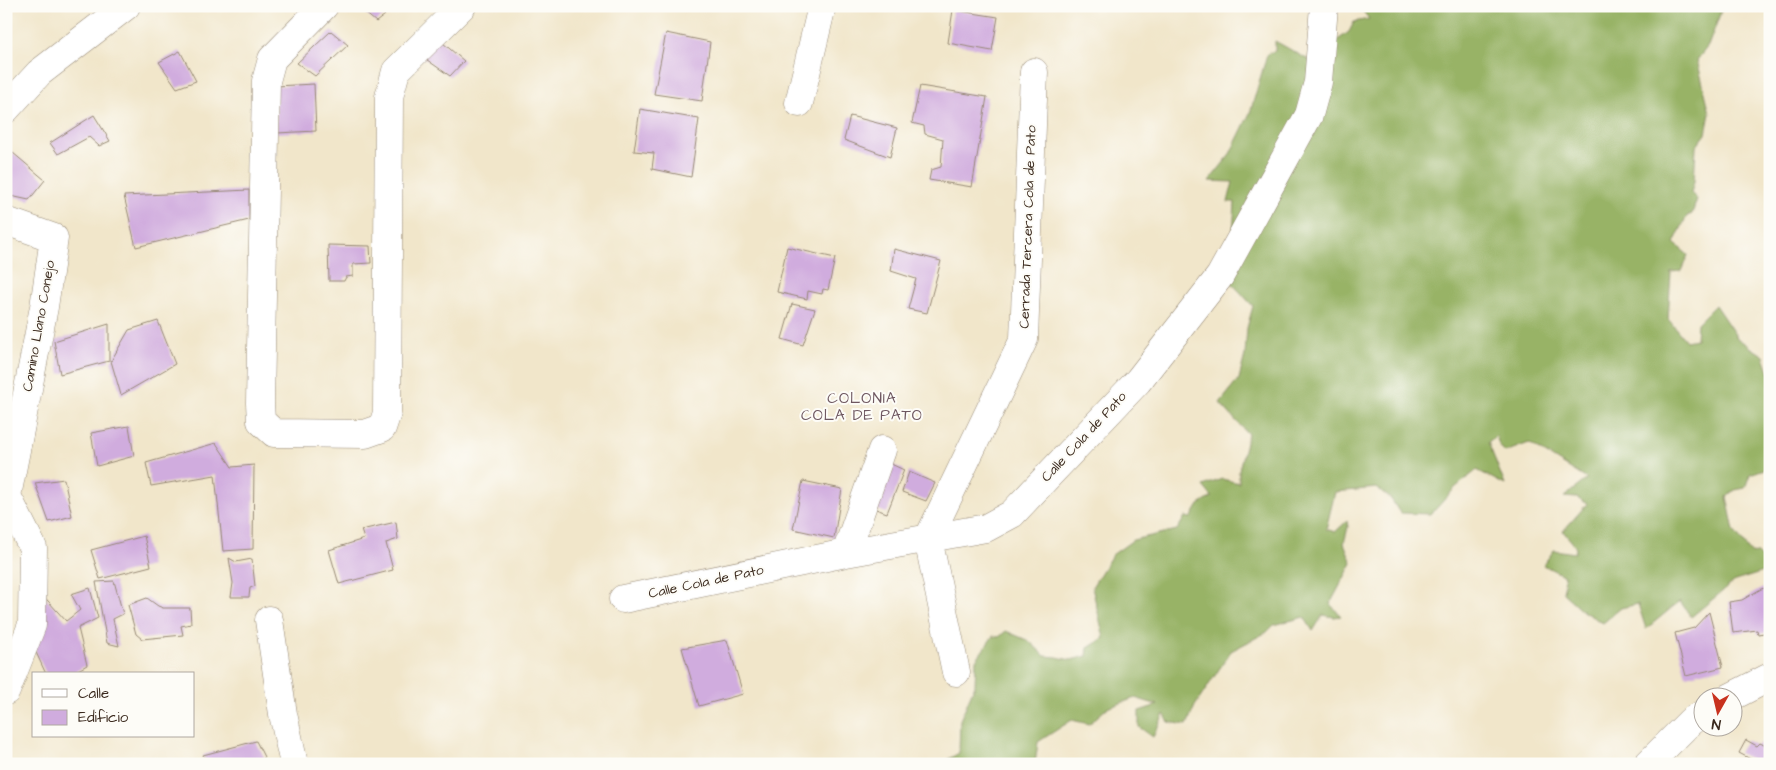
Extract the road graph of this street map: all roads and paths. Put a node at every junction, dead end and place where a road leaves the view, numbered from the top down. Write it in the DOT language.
graph roads {
  1 [pos="126,6"];
  2 [pos="324,6"];
  3 [pos="462,6"];
  4 [pos="822,6"];
  5 [pos="1324,6"];
  6 [pos="1034,72"];
  7 [pos="799,103"];
  8 [pos="6,109"];
  9 [pos="6,222"];
  10 [pos="882,450"];
  11 [pos="928,539"];
  12 [pos="846,553"];
  13 [pos="623,599"];
  14 [pos="269,620"];
  15 [pos="956,672"];
  16 [pos="1770,677"];
  17 [pos="1744,690"];
  18 [pos="6,691"];
  19 [pos="1694,719"];
  20 [pos="294,764"];
  21 [pos="1648,764"];
  1 -- 8 [label="street"];
  2 -- 3 [label="street"];
  4 -- 7 [label="street"];
  5 -- 11 [label="street, Calle Cola de Pato"];
  6 -- 11 [label="street, Cerrada Tercera Cola de Pato"];
  9 -- 18 [label="street, Camino Llano Conejo"];
  10 -- 12 [label="street"];
  11 -- 12 [label="street, Calle Cola de Pato"];
  11 -- 15 [label="street"];
  12 -- 13 [label="street, Calle Cola de Pato"];
  14 -- 20 [label="street"];
  16 -- 17 [label="street"];
  19 -- 21 [label="street"];
}
